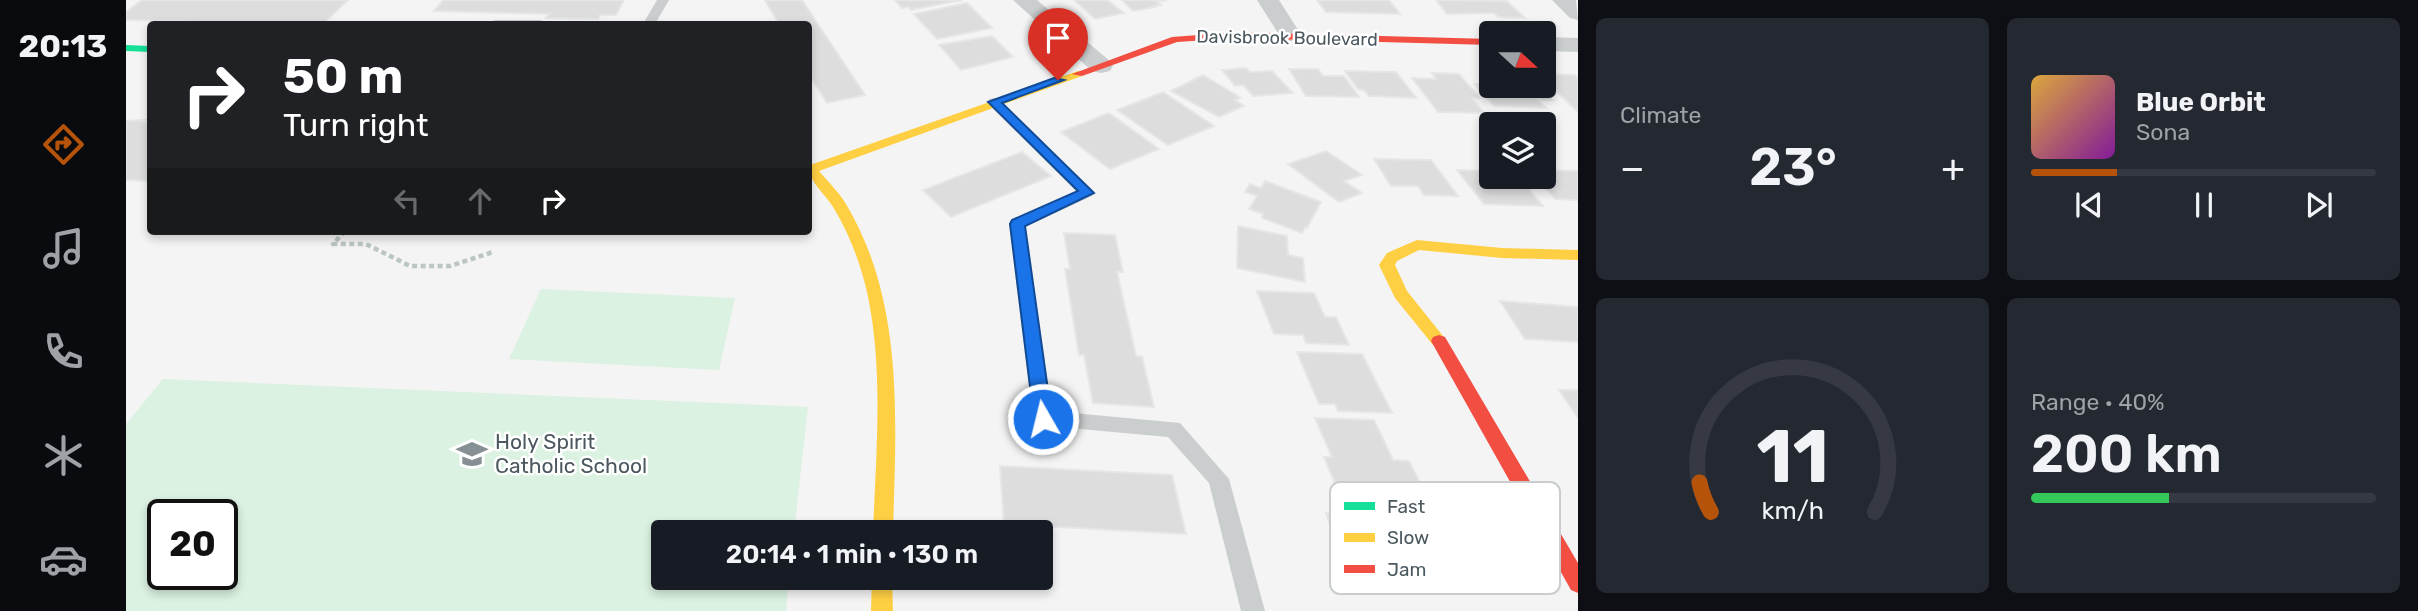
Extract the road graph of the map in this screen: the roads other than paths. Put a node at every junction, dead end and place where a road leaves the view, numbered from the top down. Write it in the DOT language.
graph roads {
  1 [pos="663,0"];
  2 [pos="1024,0"];
  3 [pos="1268,0"];
  4 [pos="1563,0"];
  5 [pos="1578,13"];
  6 [pos="651,21"];
  7 [pos="1291,36"];
  8 [pos="1479,43"];
  9 [pos="1556,44"];
  10 [pos="1578,45"];
  11 [pos="126,48"];
  12 [pos="147,49"];
  13 [pos="1101,66"];
  14 [pos="994,102"];
  15 [pos="812,167"];
  16 [pos="812,170"];
  17 [pos="1578,255"];
  18 [pos="1520,482"];
  19 [pos="883,520"];
  20 [pos="1560,552"];
  21 [pos="1578,583"];
  22 [pos="882,590"];
  23 [pos="881,611"];
  24 [pos="1253,611"];
  1 -- 6 [label="lane"];
  2 -- 13 [label="street"];
  3 -- 7 [label="street"];
  4 -- 5 [label="street"];
  7 -- 8 [label="street, Davisbrook Boulevard"];
  7 -- 13 [label="street, Davisbrook Boulevard"];
  9 -- 10 [label="street"];
  11 -- 12 [label="street"];
  13 -- 14 [label="street, Davisbrook Boulevard"];
  14 -- 15 [label="street, Davisbrook Boulevard"];
  14 -- 24 [label="lane"];
  16 -- 19 [label="street"];
  17 -- 18 [label="street"];
  20 -- 21 [label="street"];
  22 -- 23 [label="street"];
}
